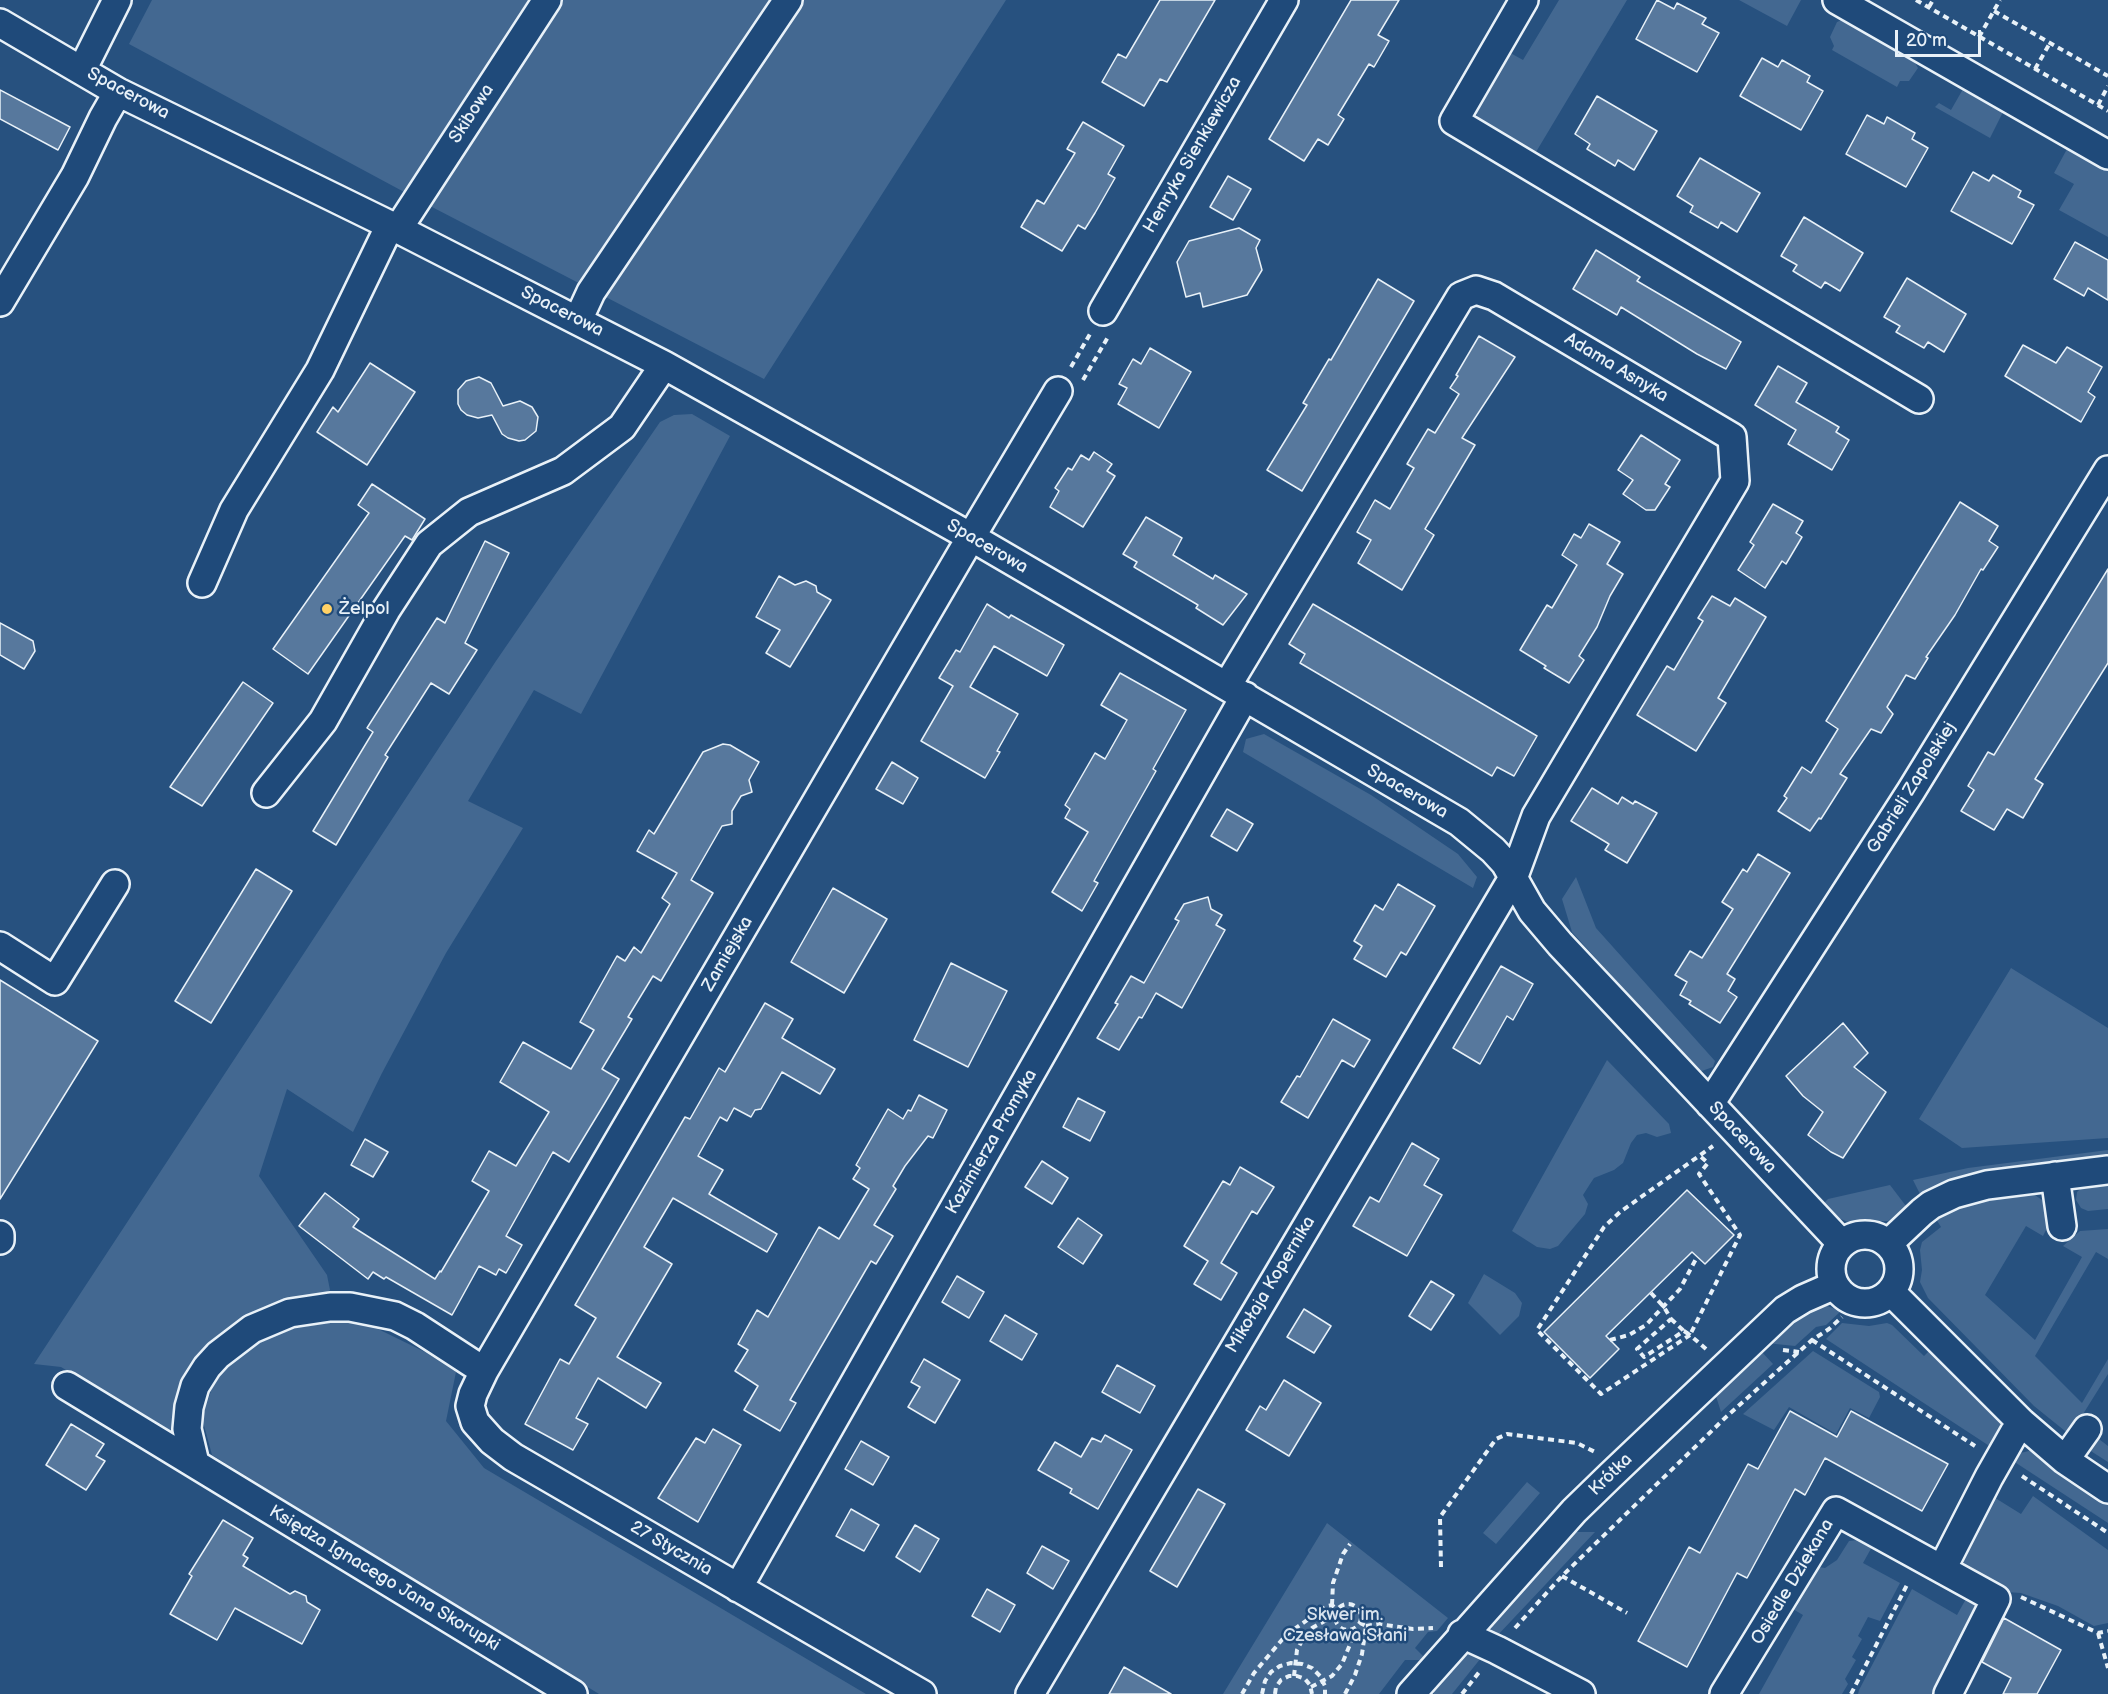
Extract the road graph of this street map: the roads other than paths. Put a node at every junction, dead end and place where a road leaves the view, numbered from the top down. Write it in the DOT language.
graph roads {
  1 [pos="117,0"];
  2 [pos="547,0"];
  3 [pos="788,0"];
  4 [pos="1284,0"];
  5 [pos="1524,0"];
  6 [pos="1837,0"];
  7 [pos="0,23"];
  8 [pos="82,70"];
  9 [pos="118,92"];
  10 [pos="2108,155"];
  11 [pos="394,227"];
  12 [pos="0,302"];
  13 [pos="1103,310"];
  14 [pos="578,320"];
  15 [pos="664,365"];
  16 [pos="1058,391"];
  17 [pos="1919,399"];
  18 [pos="2108,470"];
  19 [pos="971,537"];
  20 [pos="202,583"];
  21 [pos="1236,691"];
  22 [pos="266,793"];
  23 [pos="1514,876"];
  24 [pos="115,884"];
  25 [pos="0,946"];
  26 [pos="1710,1104"];
  27 [pos="2108,1170"];
  28 [pos="2055,1176"];
  29 [pos="2062,1226"];
  30 [pos="0,1235"];
  31 [pos="0,1240"];
  32 [pos="1842,1244"];
  33 [pos="1888,1244"];
  34 [pos="1835,1285"];
  35 [pos="1891,1292"];
  36 [pos="484,1371"];
  37 [pos="68,1386"];
  38 [pos="2022,1423"];
  39 [pos="2087,1430"];
  40 [pos="2066,1460"];
  41 [pos="195,1463"];
  42 [pos="2108,1489"];
  43 [pos="1932,1564"];
  44 [pos="738,1588"];
  45 [pos="1462,1634"];
  46 [pos="573,1694"];
  47 [pos="922,1694"];
  48 [pos="1030,1694"];
  49 [pos="1411,1694"];
  50 [pos="1581,1694"];
  51 [pos="1724,1694"];
  52 [pos="1948,1694"];
  1 -- 8 [label="street"];
  2 -- 11 [label="street, Skibowa"];
  3 -- 14 [label="street"];
  4 -- 13 [label="street, Henryka Sienkiewicza"];
  5 -- 17 [label="street"];
  6 -- 10 [label="street"];
  7 -- 8 [label="street, Spacerowa"];
  8 -- 9 [label="street, Spacerowa"];
  9 -- 11 [label="street, Spacerowa"];
  9 -- 12 [label="street"];
  11 -- 14 [label="street, Spacerowa"];
  11 -- 20 [label="street, Skibowa"];
  14 -- 15 [label="street, Spacerowa"];
  15 -- 19 [label="street, Spacerowa"];
  15 -- 22 [label="street"];
  16 -- 19 [label="street, Zamiejska"];
  18 -- 26 [label="street, Gabrieli Zapolskiej"];
  19 -- 21 [label="street, Spacerowa"];
  19 -- 36 [label="street, Zamiejska"];
  21 -- 23 [label="street, Spacerowa"];
  21 -- 23 [label="street, Adama Asnyka"];
  21 -- 44 [label="street, Kazimierza Promyka"];
  23 -- 26 [label="street, Spacerowa"];
  23 -- 48 [label="street, Mikołaja Kopernika"];
  24 -- 25 [label="street"];
  26 -- 32 [label="street, Spacerowa"];
  27 -- 28 [label="street"];
  28 -- 29 [label="street"];
  28 -- 33 [label="street"];
  30 -- 31 [label="street"];
  32 -- 33 [label="street"];
  32 -- 34 [label="street"];
  33 -- 35 [label="street"];
  34 -- 35 [label="street"];
  34 -- 45 [label="street, Krótka"];
  35 -- 38 [label="street"];
  36 -- 41 [label="street"];
  36 -- 44 [label="street, 27 Stycznia"];
  37 -- 41 [label="street, Księdza Ignacego Jana Skorupki"];
  38 -- 40 [label="street"];
  38 -- 43 [label="street"];
  39 -- 40 [label="street"];
  40 -- 42 [label="street"];
  41 -- 46 [label="street, Księdza Ignacego Jana Skorupki"];
  43 -- 51 [label="street, Osiedle Dziekana"];
  43 -- 52 [label="street, Osiedle Dziekana"];
  44 -- 47 [label="street, 27 Stycznia"];
  45 -- 49 [label="street, Krótka"];
  45 -- 50 [label="street"];
}
